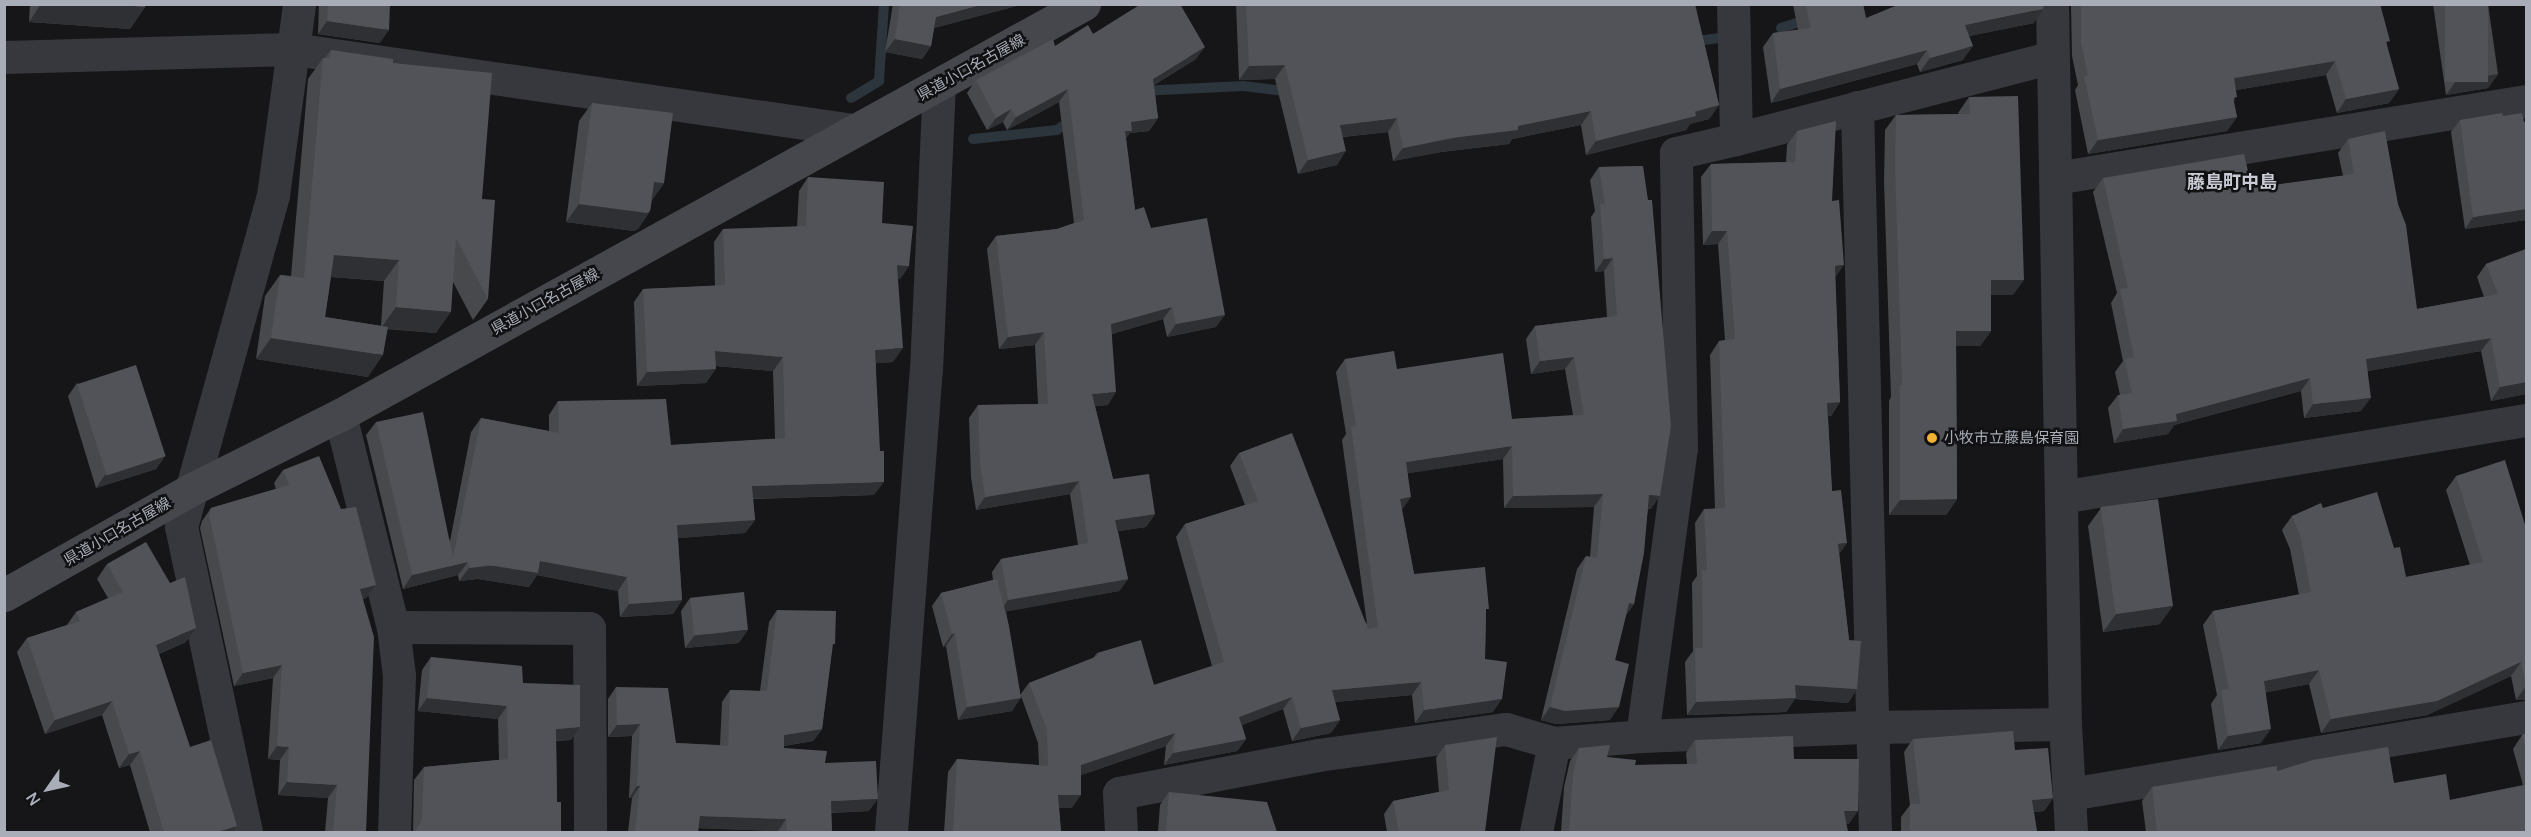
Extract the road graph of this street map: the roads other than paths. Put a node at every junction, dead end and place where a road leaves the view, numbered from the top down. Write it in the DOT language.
graph roads {
  1 [pos="298,4"];
  2 [pos="1084,4"];
  3 [pos="1733,4"];
  4 [pos="2052,4"];
  5 [pos="293,49"];
  6 [pos="4,57"];
  7 [pos="2052,57"];
  8 [pos="939,85"];
  9 [pos="2526,101"];
  10 [pos="1857,107"];
  11 [pos="852,130"];
  12 [pos="1736,140"];
  13 [pos="2055,178"];
  14 [pos="340,415"];
  15 [pos="2526,420"];
  16 [pos="190,490"];
  17 [pos="2061,497"];
  18 [pos="4,595"];
  19 [pos="393,627"];
  20 [pos="2526,717"];
  21 [pos="2065,724"];
  22 [pos="1872,727"];
  23 [pos="1642,736"];
  24 [pos="1554,743"];
  25 [pos="2070,794"];
  26 [pos="246,832"];
  27 [pos="394,832"];
  28 [pos="590,832"];
  29 [pos="891,832"];
  30 [pos="1121,832"];
  31 [pos="1536,832"];
  32 [pos="1875,832"];
  33 [pos="2071,832"];
  1 -- 5 [label="street"];
  2 -- 8 [label="main road, 県道小口名古屋線"];
  3 -- 12 [label="street"];
  4 -- 7 [label="street"];
  5 -- 6 [label="street"];
  5 -- 11 [label="street"];
  5 -- 16 [label="street"];
  7 -- 10 [label="street"];
  7 -- 13 [label="street"];
  8 -- 11 [label="main road, 県道小口名古屋線"];
  8 -- 29 [label="street"];
  9 -- 13 [label="street"];
  10 -- 12 [label="street"];
  10 -- 22 [label="street"];
  11 -- 14 [label="main road, 県道小口名古屋線"];
  12 -- 23 [label="street"];
  13 -- 17 [label="street"];
  14 -- 16 [label="main road, 県道小口名古屋線"];
  14 -- 19 [label="street"];
  15 -- 17 [label="street"];
  16 -- 18 [label="main road, 県道小口名古屋線"];
  16 -- 26 [label="street"];
  17 -- 21 [label="street"];
  19 -- 27 [label="street"];
  19 -- 28 [label="street"];
  20 -- 25 [label="street"];
  21 -- 22 [label="street"];
  21 -- 25 [label="street"];
  22 -- 23 [label="street"];
  22 -- 32 [label="street"];
  23 -- 24 [label="street"];
  24 -- 30 [label="street"];
  24 -- 31 [label="street"];
  25 -- 33 [label="street"];
}
